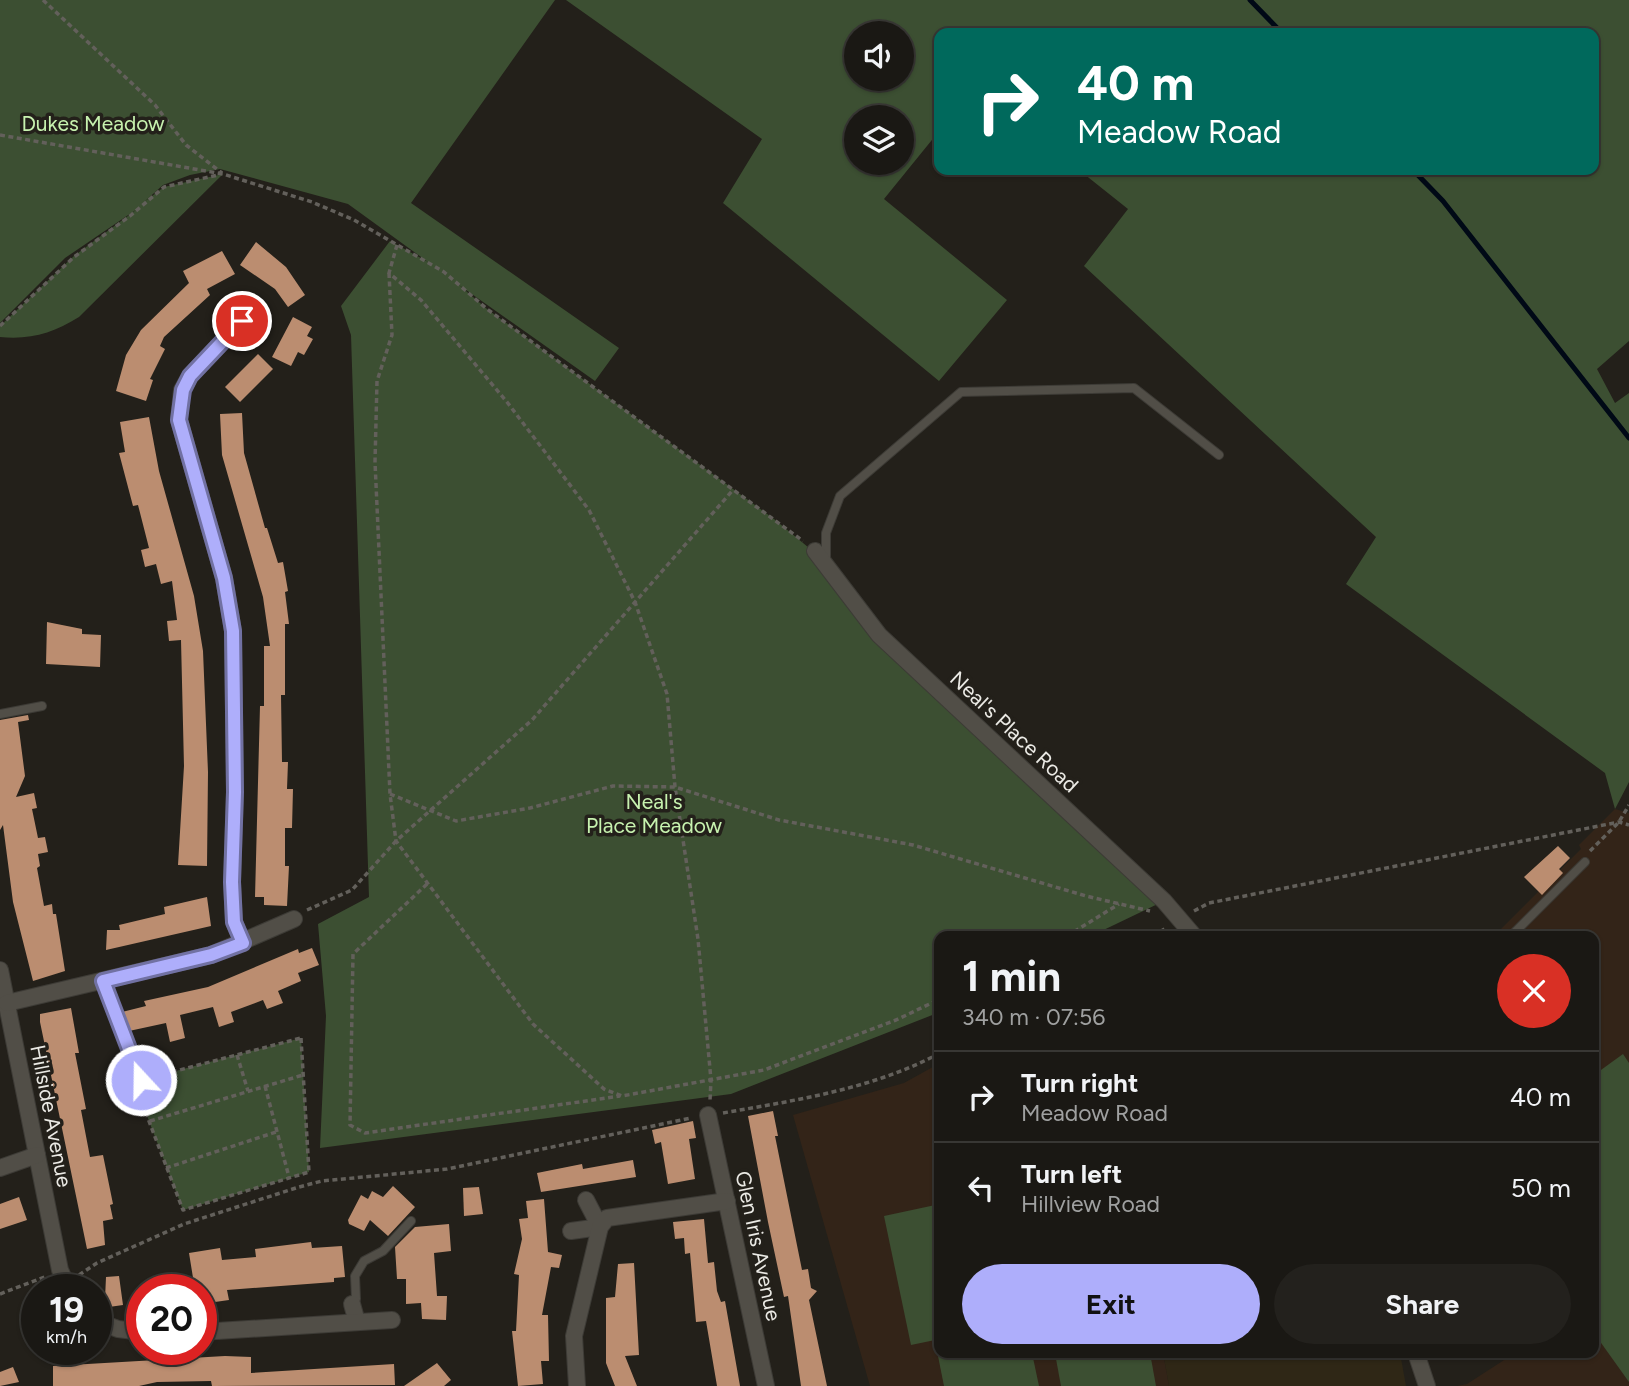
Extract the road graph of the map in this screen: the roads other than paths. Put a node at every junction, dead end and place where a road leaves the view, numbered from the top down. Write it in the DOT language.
graph roads {
  1 [pos="242,321"];
  2 [pos="1219,455"];
  3 [pos="821,556"];
  4 [pos="42,705"];
  5 [pos="0,714"];
  6 [pos="1585,862"];
  7 [pos="294,919"];
  8 [pos="1189,931"];
  9 [pos="1516,931"];
  10 [pos="243,943"];
  11 [pos="0,970"];
  12 [pos="103,981"];
  13 [pos="7,1003"];
  14 [pos="141,1080"];
  15 [pos="708,1115"];
  16 [pos="37,1155"];
  17 [pos="0,1168"];
  18 [pos="586,1200"];
  19 [pos="727,1202"];
  20 [pos="411,1221"];
  21 [pos="600,1227"];
  22 [pos="571,1231"];
  23 [pos="63,1274"];
  24 [pos="352,1304"];
  25 [pos="393,1320"];
  26 [pos="357,1322"];
  27 [pos="217,1331"];
  28 [pos="1418,1358"];
  29 [pos="577,1386"];
  30 [pos="765,1386"];
  31 [pos="1427,1386"];
  1 -- 10 [label="street"];
  2 -- 3 [label="lane"];
  3 -- 8 [label="street, Neal's Place Road"];
  4 -- 5 [label="lane"];
  6 -- 9 [label="lane"];
  7 -- 10 [label="street"];
  10 -- 12 [label="street"];
  11 -- 13 [label="street, Hillside Avenue"];
  12 -- 13 [label="street"];
  12 -- 14 [label="lane"];
  13 -- 16 [label="street, Hillside Avenue"];
  15 -- 19 [label="street, Glen Iris Avenue"];
  16 -- 17 [label="street"];
  16 -- 23 [label="street, Hillside Avenue"];
  18 -- 21 [label="street"];
  19 -- 21 [label="street"];
  19 -- 30 [label="street, Glen Iris Avenue"];
  20 -- 24 [label="lane"];
  21 -- 22 [label="street"];
  21 -- 29 [label="street"];
  24 -- 26 [label="street"];
  25 -- 26 [label="street"];
  26 -- 27 [label="street"];
  28 -- 31 [label="street"];
}
